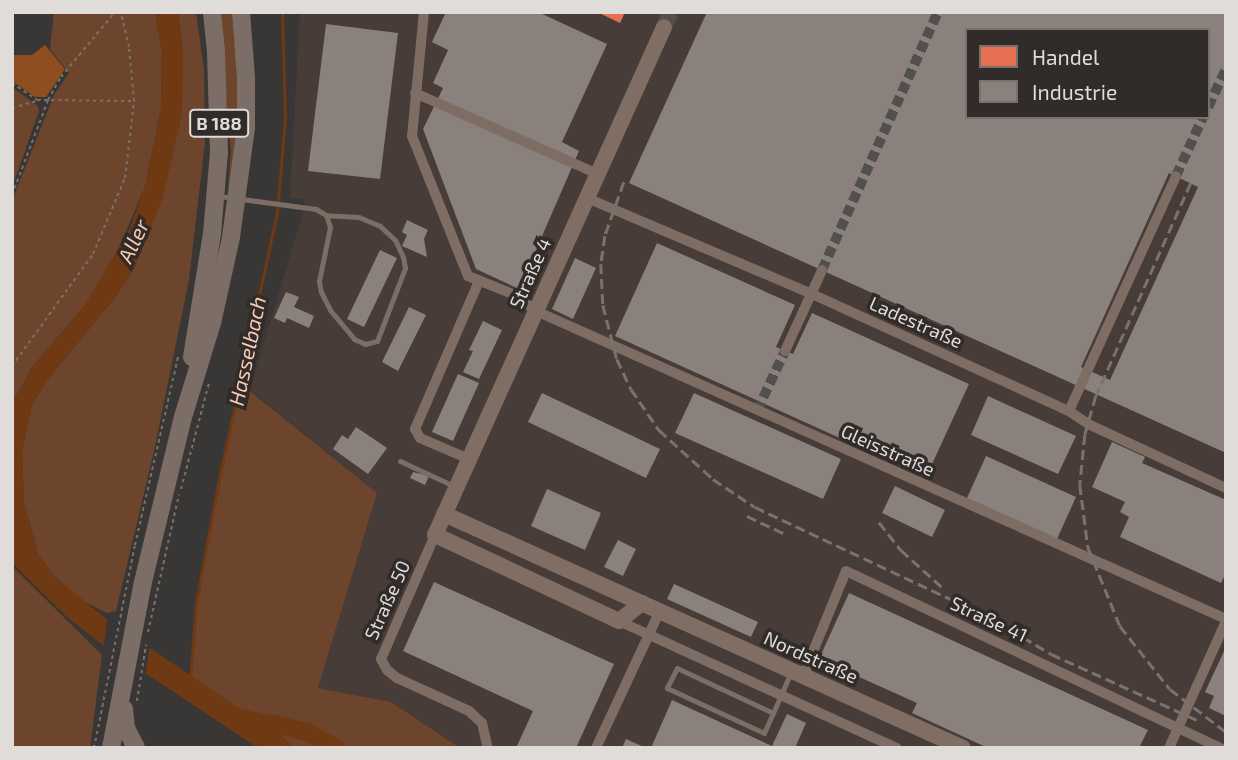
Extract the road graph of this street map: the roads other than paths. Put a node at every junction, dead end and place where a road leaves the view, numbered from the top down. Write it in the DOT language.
graph roads {
  1 [pos="212,12"];
  2 [pos="241,12"];
  3 [pos="424,12"];
  4 [pos="664,27"];
  5 [pos="415,93"];
  6 [pos="598,174"];
  7 [pos="1176,176"];
  8 [pos="216,196"];
  9 [pos="587,198"];
  10 [pos="238,200"];
  11 [pos="326,215"];
  12 [pos="822,270"];
  13 [pos="479,281"];
  14 [pos="811,294"];
  15 [pos="536,312"];
  16 [pos="785,351"];
  17 [pos="1069,411"];
  18 [pos="183,416"];
  19 [pos="469,459"];
  20 [pos="400,461"];
  21 [pos="456,487"];
  22 [pos="1226,488"];
  23 [pos="444,514"];
  24 [pos="435,535"];
  25 [pos="642,603"];
  26 [pos="660,611"];
  27 [pos="1226,620"];
  28 [pos="619,621"];
  29 [pos="649,635"];
  30 [pos="797,674"];
  31 [pos="122,692"];
  32 [pos="781,695"];
  33 [pos="773,713"];
  34 [pos="1178,727"];
  35 [pos="107,747"];
  36 [pos="136,748"];
  37 [pos="488,748"];
  38 [pos="596,748"];
  39 [pos="897,748"];
  40 [pos="963,748"];
  41 [pos="1168,748"];
  42 [pos="1220,748"];
  1 -- 8 [label="main road, B 188"];
  2 -- 10 [label="main road, B 188"];
  3 -- 5 [label="street"];
  4 -- 6 [label="street, Straße 4"];
  5 -- 6 [label="street"];
  5 -- 13 [label="street"];
  6 -- 9 [label="street, Straße 4"];
  7 -- 17 [label="street"];
  8 -- 10 [label="lane"];
  8 -- 18 [label="main road, B 188"];
  9 -- 14 [label="street, Ladestraße"];
  9 -- 15 [label="street, Straße 4"];
  10 -- 11 [label="lane"];
  10 -- 18 [label="main road, B 188"];
  11 -- 11 [label="lane"];
  12 -- 14 [label="street"];
  13 -- 15 [label="street, Gleisstraße"];
  13 -- 19 [label="street"];
  14 -- 16 [label="street"];
  14 -- 17 [label="street, Ladestraße"];
  15 -- 19 [label="street, Straße 4"];
  15 -- 27 [label="street, Gleisstraße"];
  17 -- 22 [label="street, Ladestraße"];
  18 -- 31 [label="main road, B 188"];
  19 -- 21 [label="street, Straße 4"];
  20 -- 21 [label="lane"];
  21 -- 23 [label="street, Straße 4"];
  23 -- 24 [label="street, Straße 4"];
  23 -- 25 [label="street, Nordstraße"];
  24 -- 28 [label="street"];
  24 -- 37 [label="street, Straße 50"];
  25 -- 26 [label="street, Nordstraße"];
  25 -- 28 [label="street"];
  26 -- 29 [label="street"];
  26 -- 30 [label="street, Nordstraße"];
  27 -- 34 [label="street"];
  28 -- 29 [label="street"];
  29 -- 32 [label="street"];
  29 -- 38 [label="street"];
  30 -- 32 [label="lane"];
  30 -- 34 [label="street, Straße 41"];
  30 -- 40 [label="street, Nordstraße"];
  31 -- 35 [label="main road, B 188"];
  31 -- 36 [label="main road"];
  32 -- 33 [label="lane"];
  32 -- 39 [label="street"];
  33 -- 33 [label="lane"];
  34 -- 41 [label="street"];
  34 -- 42 [label="street, Straße 41"];
}
